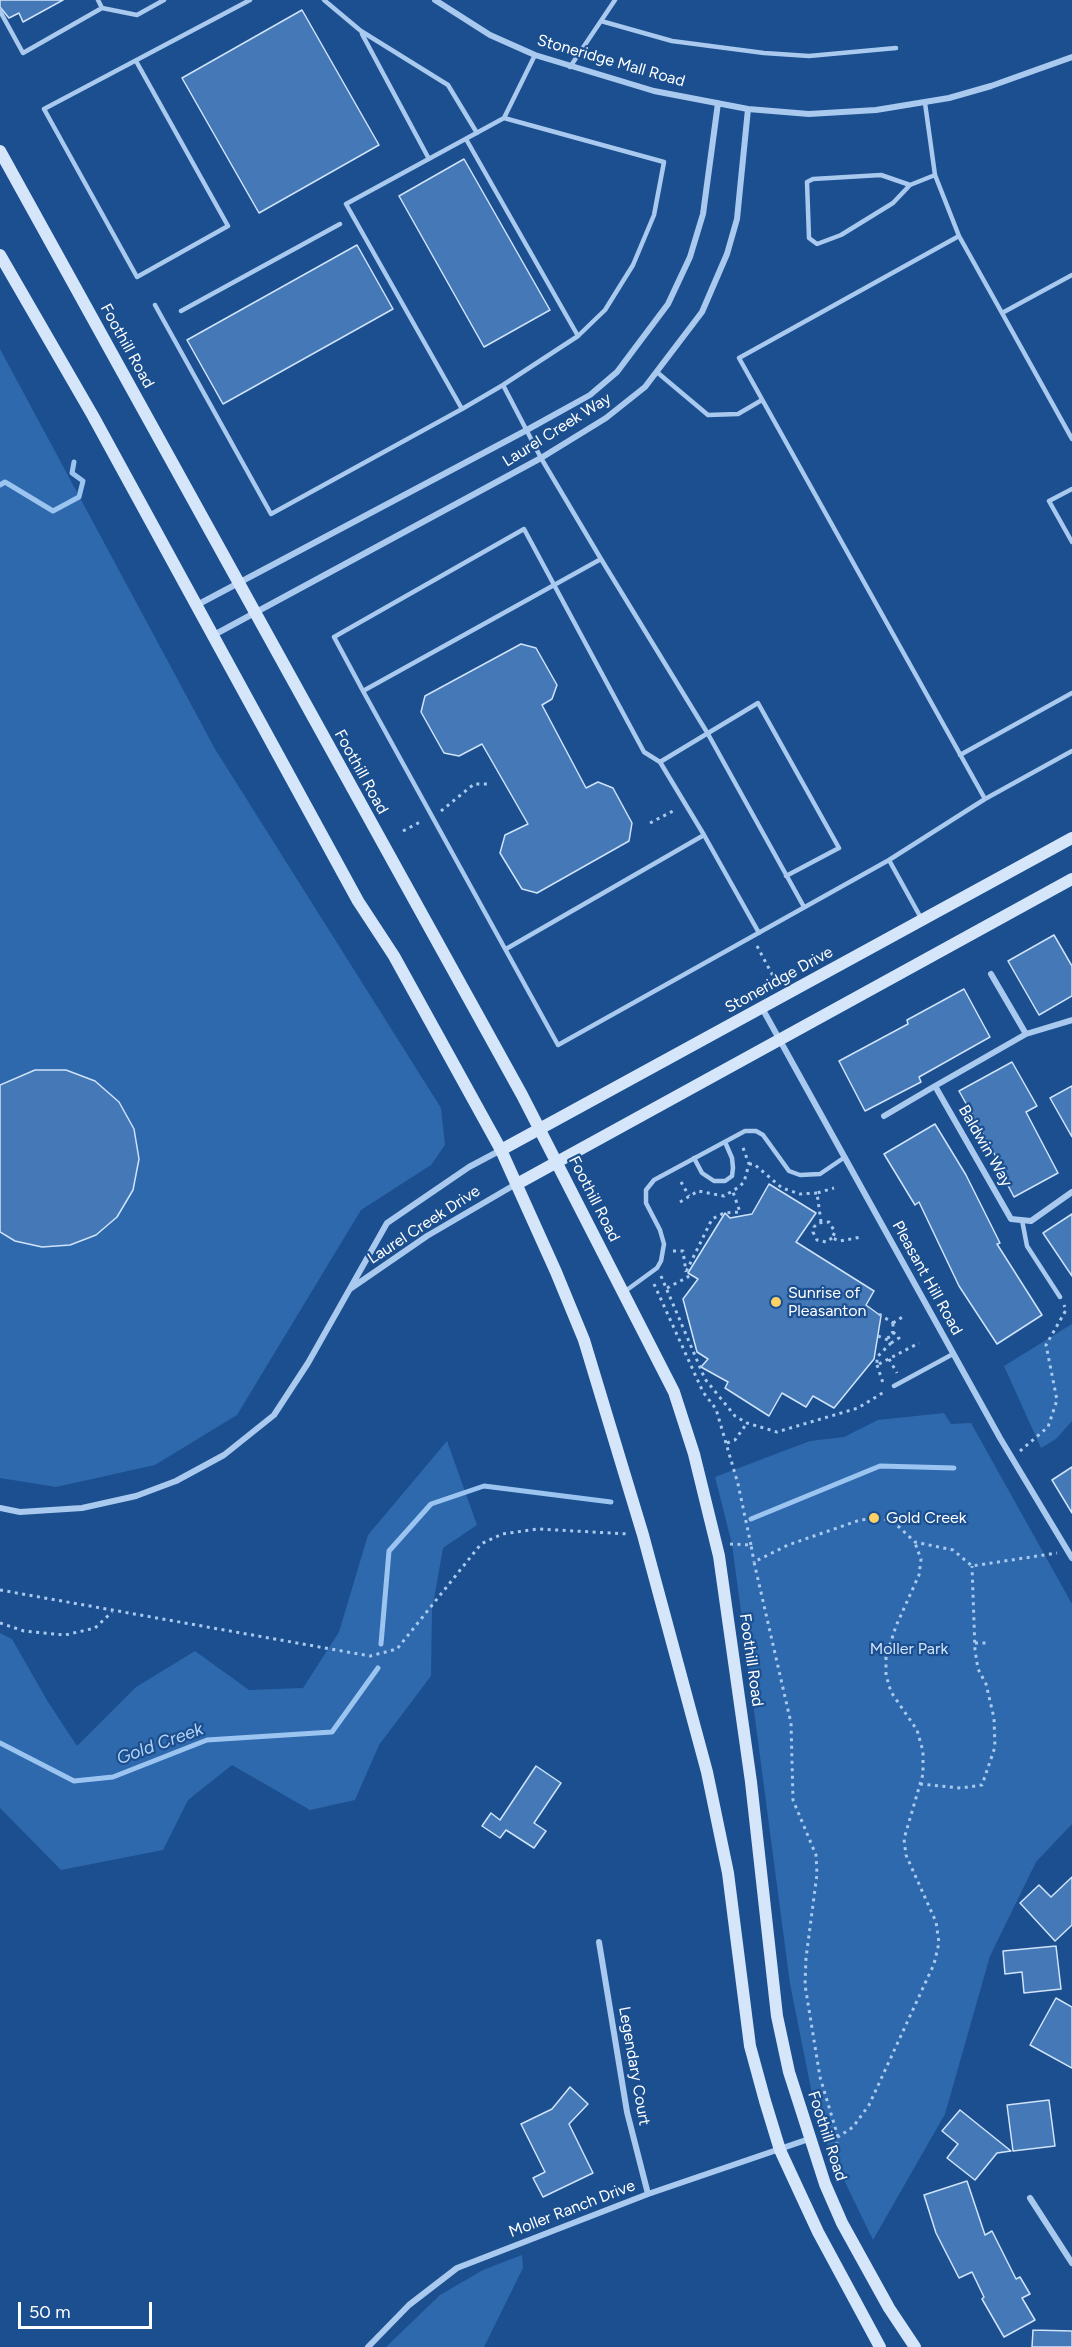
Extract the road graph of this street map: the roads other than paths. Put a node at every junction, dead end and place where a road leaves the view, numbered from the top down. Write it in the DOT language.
graph roads {
  1 [pos="98,0"];
  2 [pos="250,0"];
  3 [pos="324,0"];
  4 [pos="435,0"];
  5 [pos="615,0"];
  6 [pos="160,1"];
  7 [pos="102,8"];
  8 [pos="0,12"];
  9 [pos="601,21"];
  10 [pos="361,31"];
  11 [pos="896,48"];
  12 [pos="535,55"];
  13 [pos="1072,57"];
  14 [pos="136,61"];
  15 [pos="570,67"];
  16 [pos="718,103"];
  17 [pos="925,103"];
  18 [pos="748,108"];
  19 [pos="504,118"];
  20 [pos="477,133"];
  21 [pos="466,139"];
  22 [pos="0,151"];
  23 [pos="429,159"];
  24 [pos="935,175"];
  25 [pos="910,185"];
  26 [pos="340,224"];
  27 [pos="959,236"];
  28 [pos="0,255"];
  29 [pos="1072,274"];
  30 [pos="155,305"];
  31 [pos="181,311"];
  32 [pos="1002,313"];
  33 [pos="578,336"];
  34 [pos="658,373"];
  35 [pos="503,386"];
  36 [pos="762,400"];
  37 [pos="462,409"];
  38 [pos="525,431"];
  39 [pos="1072,439"];
  40 [pos="541,458"];
  41 [pos="1072,489"];
  42 [pos="1072,542"];
  43 [pos="601,559"];
  44 [pos="238,583"];
  45 [pos="555,583"];
  46 [pos="197,605"];
  47 [pos="254,612"];
  48 [pos="212,636"];
  49 [pos="363,691"];
  50 [pos="1072,693"];
  51 [pos="708,734"];
  52 [pos="1072,751"];
  53 [pos="960,755"];
  54 [pos="660,762"];
  55 [pos="985,799"];
  56 [pos="704,835"];
  57 [pos="1072,838"];
  58 [pos="890,860"];
  59 [pos="786,876"];
  60 [pos="1072,879"];
  61 [pos="804,908"];
  62 [pos="922,921"];
  63 [pos="759,933"];
  64 [pos="506,949"];
  65 [pos="991,974"];
  66 [pos="762,1008"];
  67 [pos="1072,1020"];
  68 [pos="1026,1035"];
  69 [pos="780,1040"];
  70 [pos="935,1086"];
  71 [pos="884,1116"];
  72 [pos="540,1130"];
  73 [pos="724,1142"];
  74 [pos="501,1150"];
  75 [pos="845,1157"];
  76 [pos="694,1158"];
  77 [pos="557,1163"];
  78 [pos="517,1184"];
  79 [pos="1072,1192"];
  80 [pos="1022,1220"];
  81 [pos="347,1291"];
  82 [pos="624,1292"];
  83 [pos="1060,1296"];
  84 [pos="953,1354"];
  85 [pos="894,1386"];
  86 [pos="0,1508"];
  87 [pos="1072,1558"];
  88 [pos="599,1942"];
  89 [pos="809,2139"];
  90 [pos="780,2150"];
  91 [pos="648,2194"];
  92 [pos="1030,2198"];
  93 [pos="1072,2263"];
  94 [pos="368,2347"];
  95 [pos="880,2347"];
  96 [pos="915,2347"];
  1 -- 7 [label="lane"];
  2 -- 14 [label="lane"];
  3 -- 10 [label="lane"];
  4 -- 12 [label="street, Stoneridge Mall Road"];
  5 -- 9 [label="lane"];
  6 -- 7 [label="lane"];
  7 -- 8 [label="lane"];
  9 -- 11 [label="lane"];
  9 -- 15 [label="lane"];
  10 -- 20 [label="lane"];
  10 -- 23 [label="lane"];
  12 -- 15 [label="street, Stoneridge Mall Road"];
  12 -- 19 [label="lane"];
  13 -- 17 [label="street, Stoneridge Mall Road"];
  14 -- 14 [label="lane"];
  15 -- 16 [label="street, Stoneridge Mall Road"];
  16 -- 18 [label="street, Stoneridge Mall Road"];
  16 -- 38 [label="street, Laurel Creek Way"];
  17 -- 18 [label="street, Stoneridge Mall Road"];
  17 -- 24 [label="lane"];
  18 -- 34 [label="street, Laurel Creek Way"];
  19 -- 20 [label="lane"];
  19 -- 33 [label="lane"];
  20 -- 21 [label="lane"];
  21 -- 23 [label="lane"];
  21 -- 33 [label="lane"];
  22 -- 44 [label="main road, Foothill Road"];
  23 -- 37 [label="lane"];
  24 -- 25 [label="lane"];
  24 -- 27 [label="lane"];
  25 -- 25 [label="lane"];
  26 -- 31 [label="lane"];
  27 -- 32 [label="lane"];
  27 -- 36 [label="lane"];
  28 -- 46 [label="main road"];
  29 -- 32 [label="lane"];
  30 -- 37 [label="lane"];
  32 -- 39 [label="lane"];
  33 -- 35 [label="lane"];
  34 -- 36 [label="lane"];
  34 -- 40 [label="street, Laurel Creek Way"];
  35 -- 37 [label="lane"];
  35 -- 38 [label="lane"];
  36 -- 53 [label="lane"];
  38 -- 40 [label="lane"];
  38 -- 44 [label="street, Laurel Creek Way"];
  40 -- 43 [label="lane"];
  40 -- 47 [label="street, Laurel Creek Way"];
  41 -- 42 [label="lane"];
  43 -- 45 [label="lane"];
  43 -- 51 [label="lane"];
  44 -- 46 [label="street, Laurel Creek Way"];
  44 -- 47 [label="main road, Foothill Road"];
  45 -- 49 [label="lane"];
  45 -- 49 [label="lane"];
  45 -- 54 [label="lane"];
  46 -- 48 [label="main road"];
  47 -- 48 [label="street, Laurel Creek Way"];
  47 -- 72 [label="main road, Foothill Road"];
  48 -- 74 [label="main road"];
  49 -- 64 [label="lane"];
  50 -- 53 [label="lane"];
  51 -- 54 [label="lane"];
  51 -- 59 [label="lane"];
  51 -- 59 [label="lane"];
  52 -- 55 [label="lane"];
  53 -- 55 [label="lane"];
  54 -- 56 [label="lane"];
  55 -- 58 [label="lane"];
  56 -- 63 [label="lane"];
  56 -- 64 [label="lane"];
  57 -- 62 [label="main road, Stoneridge Drive"];
  58 -- 61 [label="lane"];
  58 -- 62 [label="lane"];
  59 -- 61 [label="lane"];
  60 -- 69 [label="main road"];
  61 -- 63 [label="lane"];
  62 -- 66 [label="main road, Stoneridge Drive"];
  63 -- 64 [label="lane"];
  65 -- 68 [label="street"];
  66 -- 69 [label="street, Pleasant Hill Road"];
  66 -- 72 [label="main road, Stoneridge Drive"];
  67 -- 68 [label="street"];
  68 -- 70 [label="street"];
  69 -- 75 [label="street, Pleasant Hill Road"];
  69 -- 77 [label="main road"];
  70 -- 71 [label="street"];
  70 -- 80 [label="street, Baldwin Way"];
  72 -- 74 [label="main road, Stoneridge Drive"];
  72 -- 77 [label="main road, Foothill Road"];
  73 -- 75 [label="lane"];
  73 -- 76 [label="lane"];
  73 -- 76 [label="lane"];
  74 -- 78 [label="main road"];
  74 -- 81 [label="street, Laurel Creek Drive"];
  75 -- 84 [label="street, Pleasant Hill Road"];
  76 -- 82 [label="lane"];
  77 -- 78 [label="main road"];
  77 -- 82 [label="main road, Foothill Road"];
  78 -- 81 [label="street, Laurel Creek Drive"];
  78 -- 90 [label="main road"];
  79 -- 80 [label="street"];
  80 -- 83 [label="lane"];
  81 -- 86 [label="street, Laurel Creek Drive"];
  82 -- 89 [label="main road, Foothill Road"];
  84 -- 85 [label="lane"];
  84 -- 87 [label="street, Pleasant Hill Road"];
  88 -- 91 [label="street, Legendary Court"];
  89 -- 90 [label="street, Moller Ranch Drive"];
  89 -- 96 [label="main road, Foothill Road"];
  90 -- 91 [label="street, Moller Ranch Drive"];
  90 -- 95 [label="main road"];
  91 -- 94 [label="street, Moller Ranch Drive"];
  92 -- 93 [label="street"];
}
